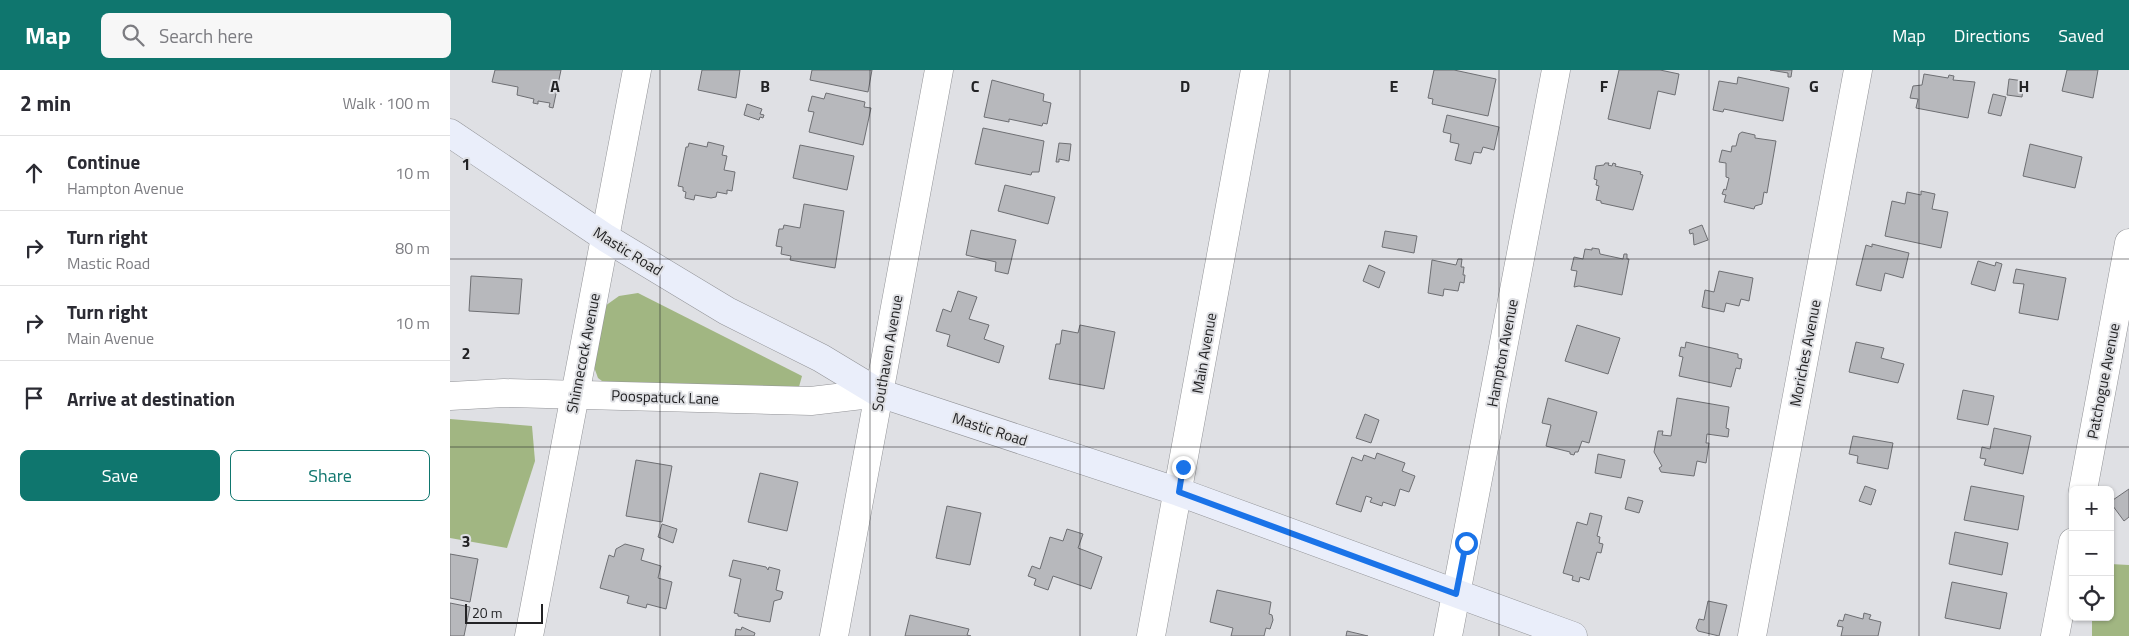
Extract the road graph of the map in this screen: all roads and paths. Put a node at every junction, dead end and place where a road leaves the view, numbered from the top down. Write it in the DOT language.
graph roads {
  1 [pos="637,70"];
  2 [pos="939,70"];
  3 [pos="1255,70"];
  4 [pos="1556,70"];
  5 [pos="1858,70"];
  6 [pos="450,133"];
  7 [pos="606,238"];
  8 [pos="2129,242"];
  9 [pos="880,393"];
  10 [pos="574,394"];
  11 [pos="450,396"];
  12 [pos="2084,486"];
  13 [pos="1179,492"];
  14 [pos="2069,563"];
  15 [pos="1456,594"];
  16 [pos="529,636"];
  17 [pos="834,636"];
  18 [pos="1150,636"];
  19 [pos="1448,636"];
  20 [pos="1573,636"];
  21 [pos="1752,636"];
  22 [pos="2055,636"];
  1 -- 7 [label="street, Shinnecock Avenue"];
  2 -- 9 [label="street, Southaven Avenue"];
  3 -- 13 [label="street, Main Avenue"];
  4 -- 15 [label="street, Hampton Avenue"];
  5 -- 21 [label="street, Moriches Avenue"];
  6 -- 7 [label="main road, Mastic Road"];
  7 -- 9 [label="main road, Mastic Road"];
  7 -- 10 [label="street, Shinnecock Avenue"];
  8 -- 12 [label="street, Patchogue Avenue"];
  9 -- 10 [label="street, Poospatuck Lane"];
  9 -- 13 [label="main road, Mastic Road"];
  9 -- 17 [label="street, Southaven Avenue"];
  10 -- 11 [label="street, Poospatuck Lane"];
  10 -- 16 [label="street, Shinnecock Avenue"];
  13 -- 15 [label="main road, Mastic Road"];
  13 -- 18 [label="street, Main Avenue"];
  14 -- 22 [label="street"];
  15 -- 19 [label="street, Hampton Avenue"];
  15 -- 20 [label="main road, Mastic Road"];
}
